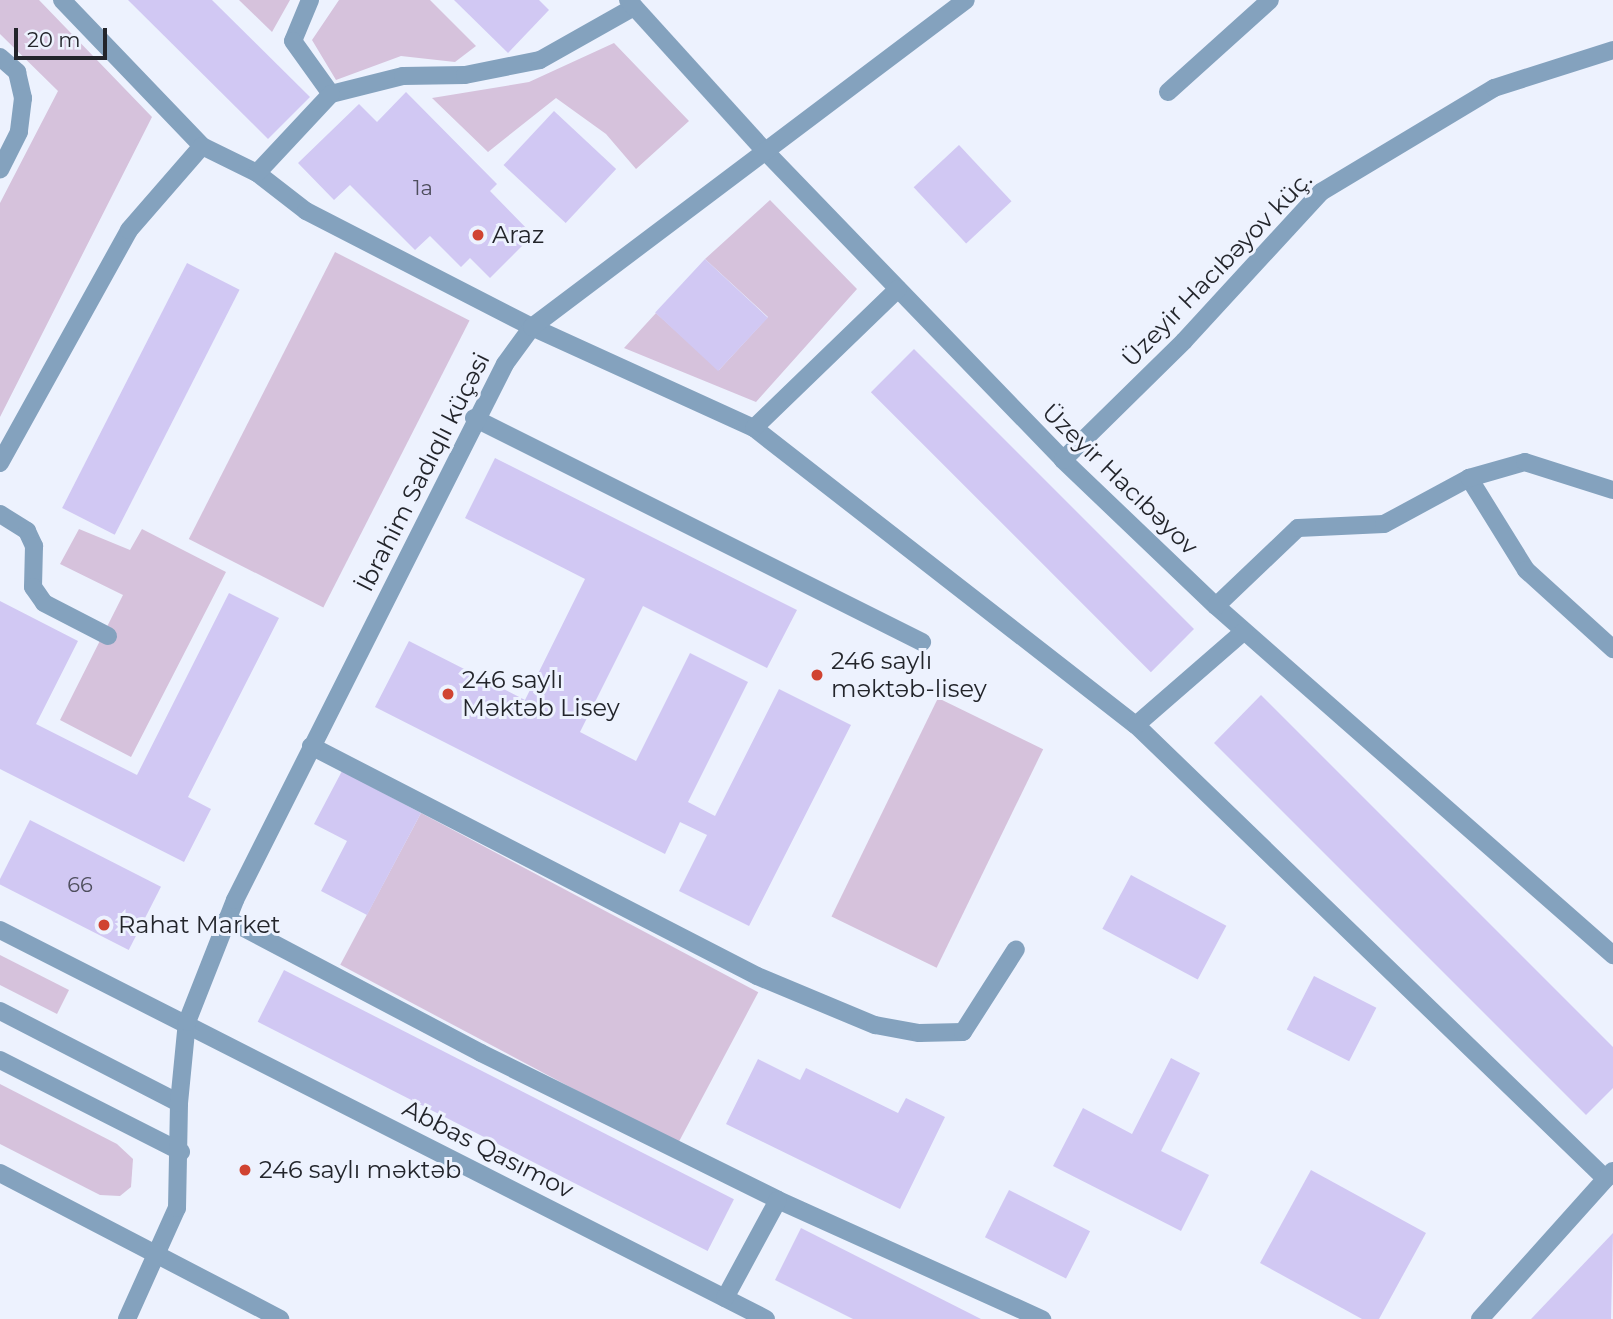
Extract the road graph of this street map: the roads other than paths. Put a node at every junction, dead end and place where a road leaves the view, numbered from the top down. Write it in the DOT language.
graph roads {
  1 [pos="62,0"];
  2 [pos="310,0"];
  3 [pos="966,0"];
  4 [pos="1269,0"];
  5 [pos="631,4"];
  6 [pos="1613,50"];
  7 [pos="0,57"];
  8 [pos="1168,92"];
  9 [pos="331,94"];
  10 [pos="202,146"];
  11 [pos="765,151"];
  12 [pos="0,170"];
  13 [pos="257,173"];
  14 [pos="898,289"];
  15 [pos="531,327"];
  16 [pos="474,418"];
  17 [pos="754,428"];
  18 [pos="1063,460"];
  19 [pos="0,463"];
  20 [pos="1469,478"];
  21 [pos="1613,490"];
  22 [pos="0,514"];
  23 [pos="1216,606"];
  24 [pos="1244,631"];
  25 [pos="108,636"];
  26 [pos="922,642"];
  27 [pos="1613,649"];
  28 [pos="1136,726"];
  29 [pos="311,746"];
  30 [pos="227,919"];
  31 [pos="0,930"];
  32 [pos="1016,949"];
  33 [pos="1613,955"];
  34 [pos="0,1012"];
  35 [pos="187,1022"];
  36 [pos="0,1059"];
  37 [pos="179,1103"];
  38 [pos="181,1152"];
  39 [pos="0,1173"];
  40 [pos="1609,1175"];
  41 [pos="778,1200"];
  42 [pos="157,1256"];
  43 [pos="726,1298"];
  44 [pos="127,1319"];
  45 [pos="280,1319"];
  46 [pos="766,1319"];
  47 [pos="1042,1319"];
  48 [pos="1480,1319"];
  1 -- 10 [label="street"];
  2 -- 9 [label="street"];
  3 -- 11 [label="street, İbrahim Sadıqlı küçəsi"];
  4 -- 8 [label="street"];
  5 -- 9 [label="street"];
  5 -- 11 [label="street, Üzeyir Hacıbəyov"];
  6 -- 18 [label="street, Üzeyir Hacıbəyov küç."];
  7 -- 12 [label="street"];
  9 -- 13 [label="street"];
  10 -- 13 [label="street"];
  10 -- 19 [label="street"];
  11 -- 14 [label="street, Üzeyir Hacıbəyov"];
  11 -- 15 [label="street, İbrahim Sadıqlı küçəsi"];
  13 -- 15 [label="street"];
  14 -- 17 [label="street"];
  14 -- 18 [label="street, Üzeyir Hacıbəyov"];
  15 -- 16 [label="street, İbrahim Sadıqlı küçəsi"];
  15 -- 17 [label="street"];
  16 -- 26 [label="street"];
  16 -- 29 [label="street, İbrahim Sadıqlı küçəsi"];
  17 -- 28 [label="street"];
  18 -- 23 [label="street, Üzeyir Hacıbəyov"];
  20 -- 21 [label="street"];
  20 -- 23 [label="street"];
  20 -- 27 [label="street"];
  22 -- 25 [label="street"];
  23 -- 24 [label="street, Üzeyir Hacıbəyov"];
  24 -- 28 [label="street"];
  24 -- 33 [label="street, Üzeyir Hacıbəyov"];
  28 -- 40 [label="street"];
  29 -- 30 [label="street, İbrahim Sadıqlı küçəsi"];
  29 -- 32 [label="street"];
  30 -- 35 [label="street, İbrahim Sadıqlı küçəsi"];
  30 -- 41 [label="street"];
  31 -- 35 [label="street, Abbas Qasımov"];
  34 -- 37 [label="street"];
  35 -- 37 [label="street, İbrahim Sadıqlı küçəsi"];
  35 -- 43 [label="street, Abbas Qasımov"];
  36 -- 38 [label="street"];
  37 -- 38 [label="street, İbrahim Sadıqlı küçəsi"];
  38 -- 42 [label="street, İbrahim Sadıqlı küçəsi"];
  39 -- 42 [label="street"];
  40 -- 48 [label="street"];
  41 -- 43 [label="street"];
  41 -- 47 [label="street"];
  42 -- 44 [label="street, İbrahim Sadıqlı küçəsi"];
  42 -- 45 [label="street"];
  43 -- 46 [label="street, Abbas Qasımov"];
}
